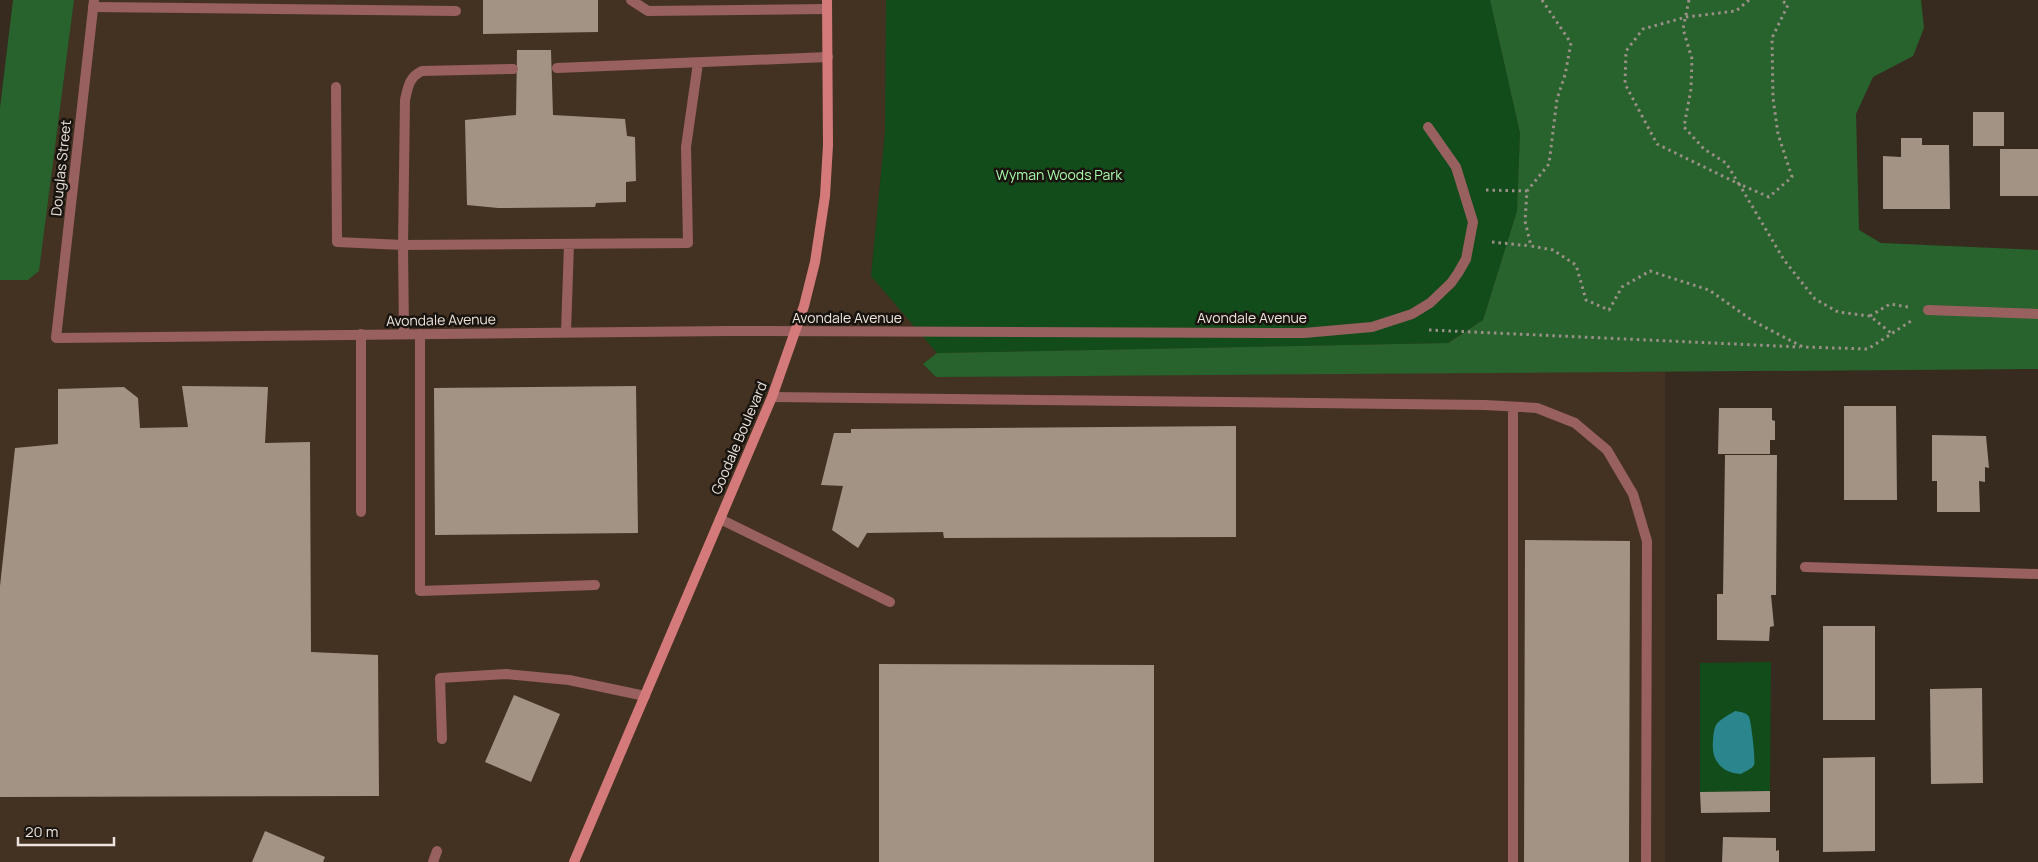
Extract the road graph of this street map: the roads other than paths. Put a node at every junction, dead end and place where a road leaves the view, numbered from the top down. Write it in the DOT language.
graph roads {
  1 [pos="631,0"];
  2 [pos="93,3"];
  3 [pos="827,4"];
  4 [pos="456,11"];
  5 [pos="828,56"];
  6 [pos="698,63"];
  7 [pos="558,68"];
  8 [pos="513,69"];
  9 [pos="336,87"];
  10 [pos="1428,127"];
  11 [pos="569,244"];
  12 [pos="403,246"];
  13 [pos="1928,310"];
  14 [pos="2038,314"];
  15 [pos="566,332"];
  16 [pos="796,332"];
  17 [pos="360,334"];
  18 [pos="404,334"];
  19 [pos="420,334"];
  20 [pos="56,338"];
  21 [pos="772,397"];
  22 [pos="1513,407"];
  23 [pos="361,512"];
  24 [pos="720,518"];
  25 [pos="1805,567"];
  26 [pos="2038,574"];
  27 [pos="595,585"];
  28 [pos="890,602"];
  29 [pos="645,696"];
  30 [pos="442,739"];
  31 [pos="437,851"];
  32 [pos="433,862"];
  33 [pos="574,862"];
  34 [pos="1513,862"];
  35 [pos="1646,862"];
  1 -- 3 [label="street"];
  2 -- 4 [label="street"];
  2 -- 20 [label="street, Douglas Street"];
  3 -- 5 [label="main road, Goodale Boulevard"];
  5 -- 6 [label="street"];
  5 -- 16 [label="main road, Goodale Boulevard"];
  6 -- 7 [label="street"];
  6 -- 11 [label="street"];
  8 -- 12 [label="street"];
  9 -- 12 [label="street"];
  10 -- 16 [label="street, Avondale Avenue"];
  11 -- 12 [label="street"];
  11 -- 15 [label="street"];
  12 -- 18 [label="street"];
  13 -- 14 [label="street"];
  15 -- 16 [label="street, Avondale Avenue"];
  15 -- 19 [label="street, Avondale Avenue"];
  16 -- 21 [label="main road, Goodale Boulevard"];
  17 -- 18 [label="street, Avondale Avenue"];
  17 -- 20 [label="street, Avondale Avenue"];
  17 -- 23 [label="street"];
  18 -- 19 [label="street, Avondale Avenue"];
  19 -- 27 [label="street"];
  21 -- 22 [label="street"];
  21 -- 24 [label="main road, Goodale Boulevard"];
  22 -- 34 [label="street"];
  22 -- 35 [label="street"];
  24 -- 28 [label="street"];
  24 -- 29 [label="main road, Goodale Boulevard"];
  25 -- 26 [label="street"];
  29 -- 30 [label="street"];
  29 -- 33 [label="main road, Goodale Boulevard"];
  31 -- 32 [label="street"];
}
